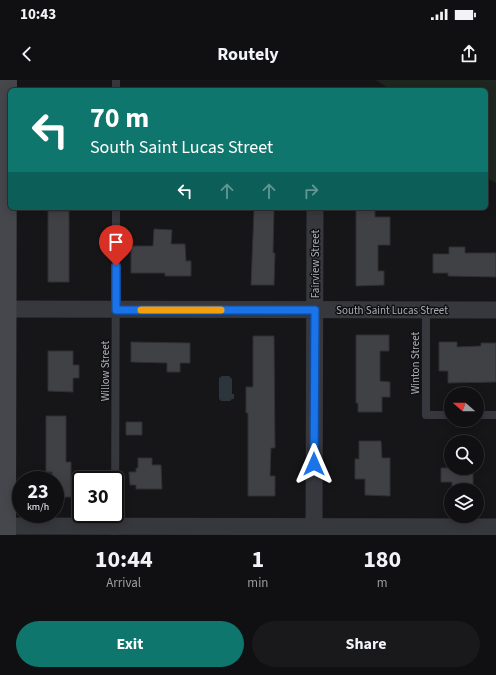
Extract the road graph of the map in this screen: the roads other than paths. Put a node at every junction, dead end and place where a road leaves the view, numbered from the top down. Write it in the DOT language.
graph roads {
  1 [pos="5,89"];
  2 [pos="116,210"];
  3 [pos="315,210"];
  4 [pos="3,309"];
  5 [pos="116,310"];
  6 [pos="315,310"];
  7 [pos="426,310"];
  8 [pos="496,310"];
  9 [pos="444,415"];
  10 [pos="484,415"];
  11 [pos="496,415"];
  12 [pos="496,527"];
  13 [pos="3,529"];
  14 [pos="115,530"];
  15 [pos="201,530"];
  16 [pos="314,531"];
  17 [pos="425,531"];
  1 -- 4 [label="street"];
  2 -- 5 [label="lane, Willow Street"];
  3 -- 6 [label="street, Fairview Street"];
  4 -- 5 [label="street, South Saint Lucas Street"];
  4 -- 13 [label="street"];
  5 -- 6 [label="street, South Saint Lucas Street"];
  5 -- 14 [label="lane, Willow Street"];
  6 -- 7 [label="street, South Saint Lucas Street"];
  6 -- 16 [label="street, Fairview Street"];
  7 -- 8 [label="street, South Saint Lucas Street"];
  7 -- 9 [label="lane, Winton Street"];
  10 -- 11 [label="lane"];
  12 -- 17 [label="street"];
  13 -- 14 [label="street"];
  14 -- 15 [label="street"];
  15 -- 16 [label="street"];
  16 -- 17 [label="street"];
}
